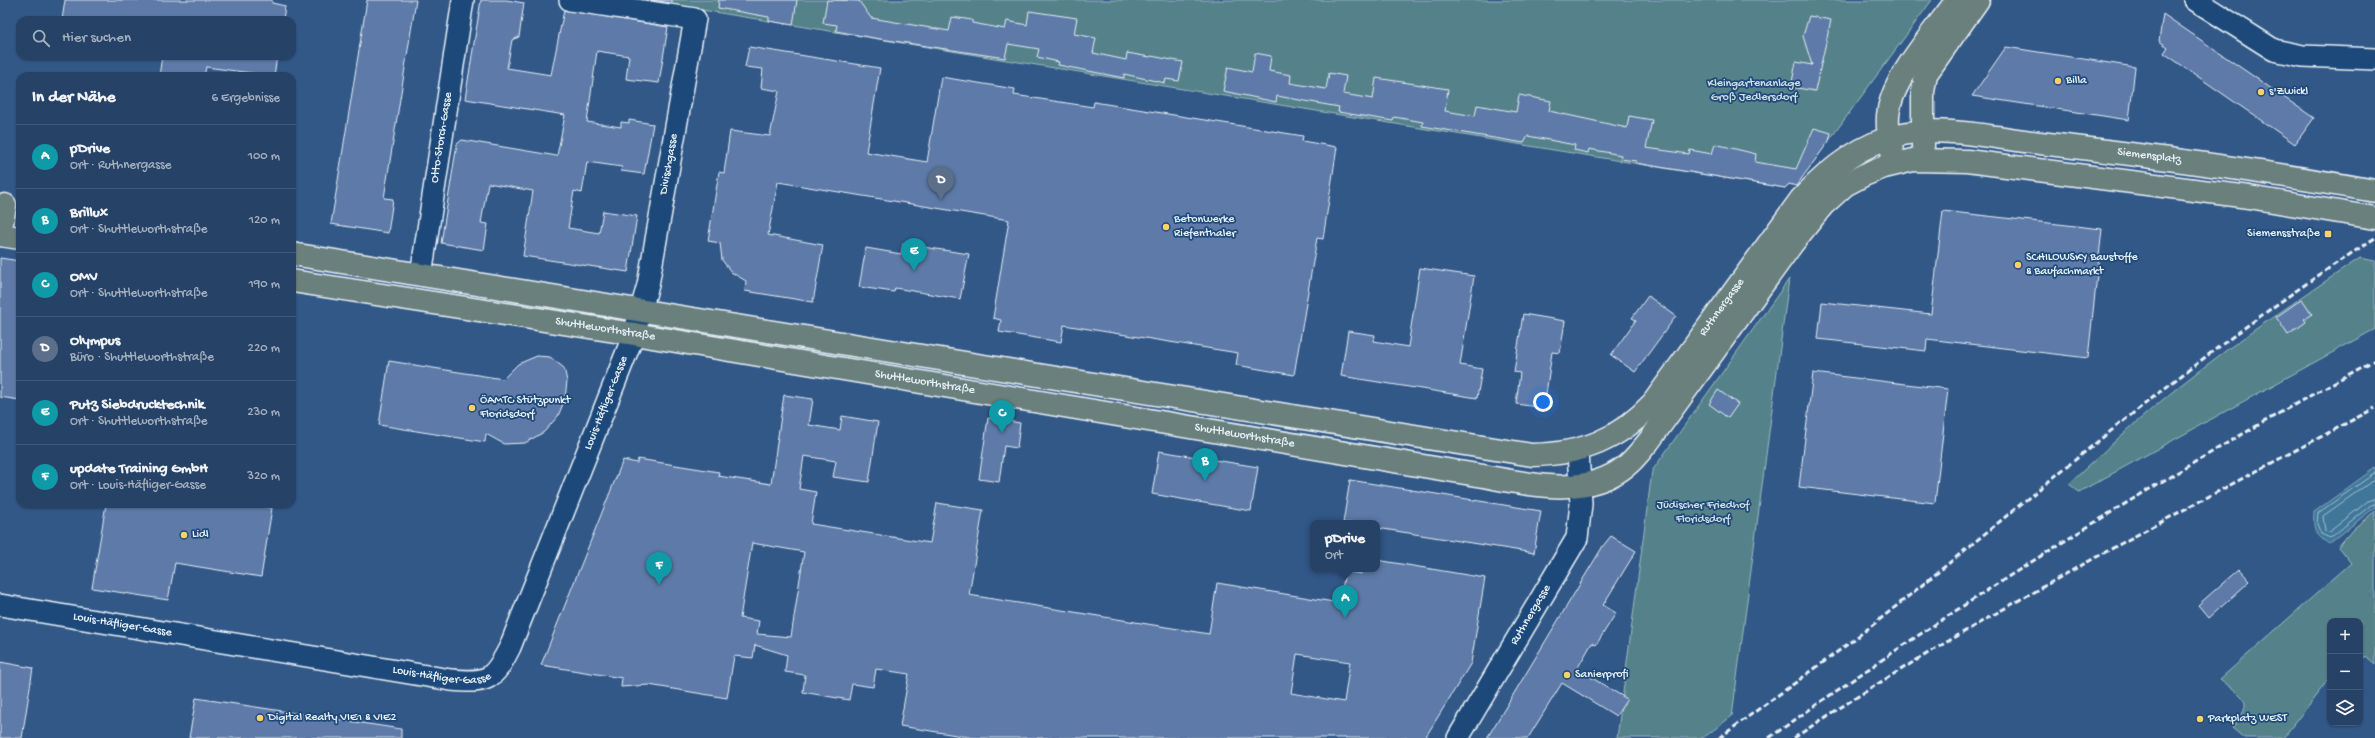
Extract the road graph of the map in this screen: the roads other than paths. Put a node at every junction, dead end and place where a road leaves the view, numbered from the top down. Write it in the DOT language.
graph roads {
  1 [pos="463,0"];
  2 [pos="570,0"];
  3 [pos="1957,0"];
  4 [pos="1978,0"];
  5 [pos="2195,0"];
  6 [pos="2375,59"];
  7 [pos="1923,132"];
  8 [pos="1889,138"];
  9 [pos="1923,160"];
  10 [pos="1894,164"];
  11 [pos="2375,191"];
  12 [pos="8,206"];
  13 [pos="2375,218"];
  14 [pos="0,235"];
  15 [pos="16,237"];
  16 [pos="296,255"];
  17 [pos="422,275"];
  18 [pos="296,282"];
  19 [pos="641,310"];
  20 [pos="634,334"];
  21 [pos="1578,450"];
  22 [pos="1581,485"];
  23 [pos="0,604"];
  24 [pos="1458,738"];
  1 -- 17 [label="street, Otto-Storch-Gasse"];
  2 -- 19 [label="street, Divischgasse"];
  3 -- 8 [label="main road"];
  4 -- 7 [label="main road"];
  5 -- 6 [label="street"];
  7 -- 8 [label="main road, Siemensplatz"];
  7 -- 9 [label="main road"];
  7 -- 11 [label="main road, Siemensplatz"];
  8 -- 10 [label="main road"];
  8 -- 21 [label="main road, Ruthnergasse"];
  9 -- 10 [label="main road"];
  9 -- 13 [label="main road"];
  10 -- 22 [label="main road, Ruthnergasse"];
  12 -- 14 [label="main road"];
  14 -- 15 [label="main road"];
  16 -- 17 [label="main road, Shuttleworthstraße"];
  17 -- 19 [label="main road, Shuttleworthstraße"];
  18 -- 20 [label="main road, Shuttleworthstraße"];
  19 -- 20 [label="street, Louis-Häfliger-Gasse"];
  19 -- 21 [label="main road, Shuttleworthstraße"];
  20 -- 22 [label="main road, Shuttleworthstraße"];
  20 -- 23 [label="street, Louis-Häfliger-Gasse"];
  21 -- 22 [label="street, Ruthnergasse"];
  22 -- 24 [label="street, Ruthnergasse"];
}
